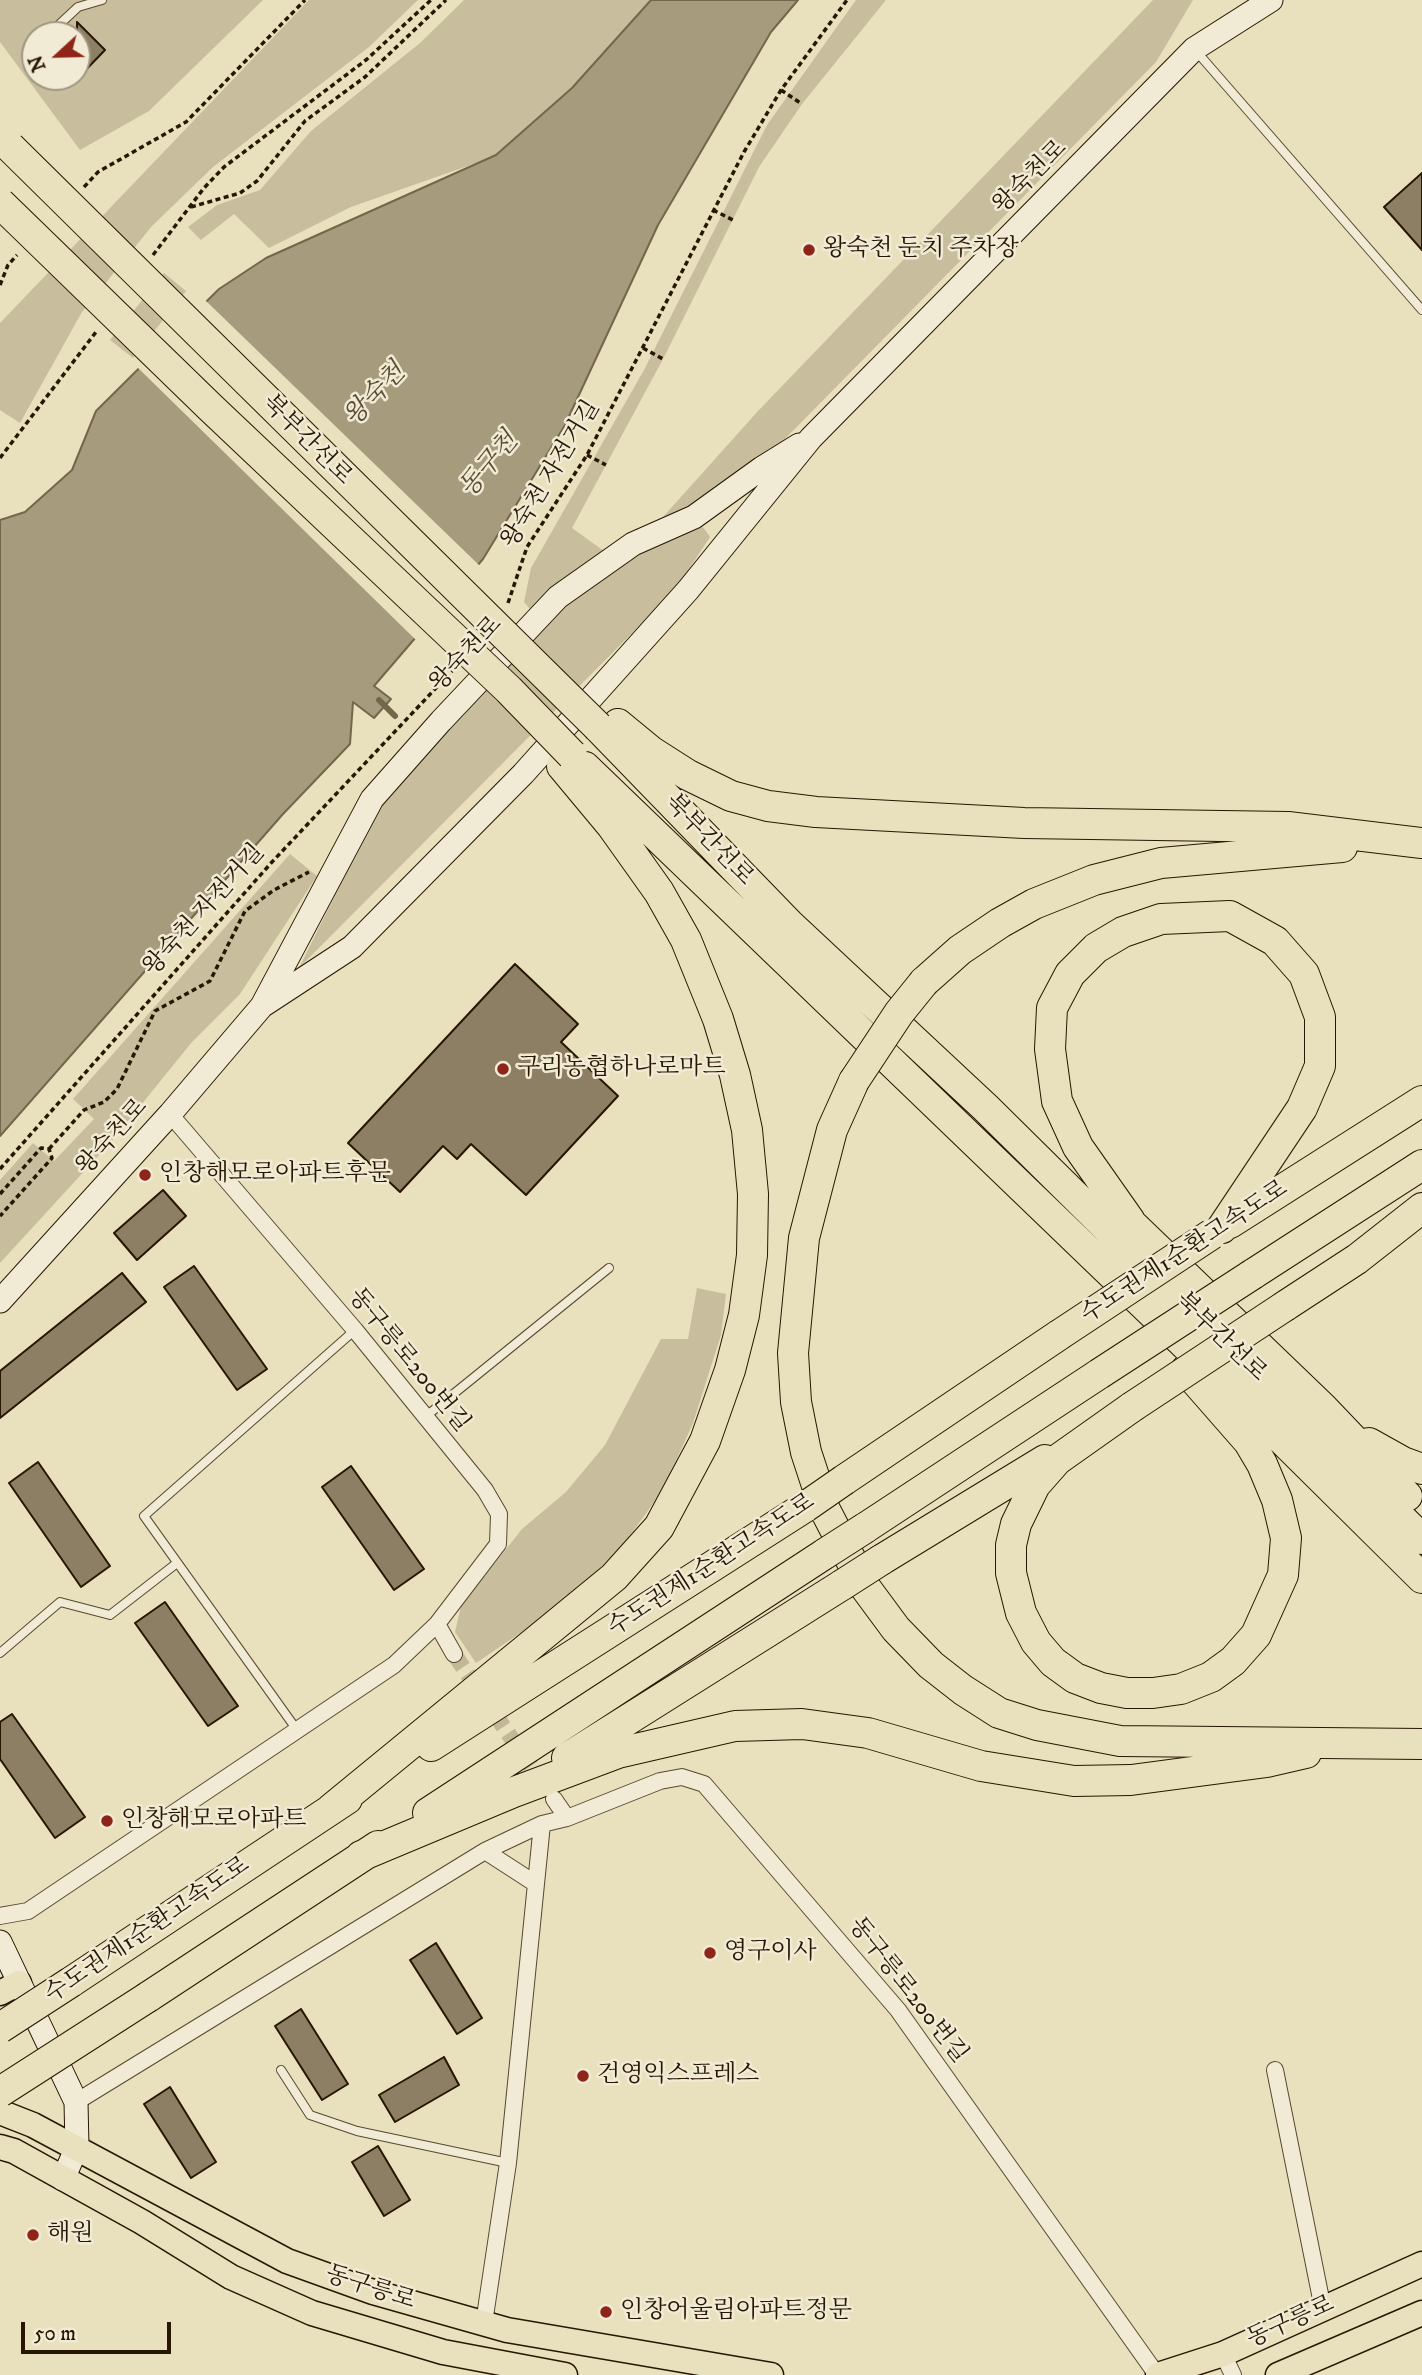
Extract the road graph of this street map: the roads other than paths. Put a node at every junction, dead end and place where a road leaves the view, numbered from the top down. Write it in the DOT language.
graph roads {
  1 [pos="102,0"];
  2 [pos="1271,0"];
  3 [pos="63,21"];
  4 [pos="1194,49"];
  5 [pos="5,142"];
  6 [pos="0,203"];
  7 [pos="1422,310"];
  8 [pos="811,438"];
  9 [pos="603,722"];
  10 [pos="567,761"];
  11 [pos="1415,843"];
  12 [pos="261,1006"];
  13 [pos="1422,1101"];
  14 [pos="986,1108"];
  15 [pos="170,1114"];
  16 [pos="1422,1165"];
  17 [pos="1422,1208"];
  18 [pos="1130,1221"];
  19 [pos="1062,1227"];
  20 [pos="1422,1230"];
  21 [pos="1217,1231"];
  22 [pos="1357,1259"];
  23 [pos="609,1268"];
  24 [pos="0,1301"];
  25 [pos="355,1330"];
  26 [pos="1132,1407"];
  27 [pos="1323,1408"];
  28 [pos="425,1417"];
  29 [pos="1422,1469"];
  30 [pos="1422,1511"];
  31 [pos="1422,1539"];
  32 [pos="177,1563"];
  33 [pos="1422,1578"];
  34 [pos="437,1624"];
  35 [pos="0,1653"];
  36 [pos="454,1654"];
  37 [pos="297,1730"];
  38 [pos="1348,1744"];
  39 [pos="1422,1744"];
  40 [pos="514,1792"];
  41 [pos="554,1799"];
  42 [pos="331,1809"];
  43 [pos="567,1818"];
  44 [pos="542,1824"];
  45 [pos="485,1851"];
  46 [pos="361,1856"];
  47 [pos="536,1884"];
  48 [pos="0,1916"];
  49 [pos="0,1942"];
  50 [pos="9,1988"];
  51 [pos="0,2028"];
  52 [pos="281,2070"];
  53 [pos="1275,2070"];
  54 [pos="0,2092"];
  55 [pos="76,2102"];
  56 [pos="0,2112"];
  57 [pos="0,2147"];
  58 [pos="76,2147"];
  59 [pos="508,2162"];
  60 [pos="63,2179"];
  61 [pos="1422,2264"];
  62 [pos="1323,2309"];
  63 [pos="1422,2313"];
  64 [pos="484,2323"];
  65 [pos="1228,2364"];
  66 [pos="565,2375"];
  67 [pos="771,2375"];
  68 [pos="1157,2375"];
  69 [pos="1278,2375"];
  1 -- 3 [label="lane"];
  2 -- 4 [label="street, 왕숙천로"];
  4 -- 7 [label="lane"];
  4 -- 8 [label="street, 왕숙천로"];
  5 -- 9 [label="highway, 북부간선로, bridge"];
  6 -- 10 [label="highway, 북부간선로, bridge"];
  8 -- 12 [label="street, 왕숙천로"];
  8 -- 12 [label="street, 왕숙천로"];
  9 -- 11 [label="highway"];
  9 -- 14 [label="highway, 북부간선로"];
  10 -- 19 [label="highway, 북부간선로"];
  10 -- 42 [label="highway"];
  11 -- 38 [label="highway, bridge"];
  12 -- 15 [label="street, 왕숙천로"];
  13 -- 21 [label="highway, 수도권제1순환고속도로"];
  14 -- 18 [label="highway"];
  14 -- 31 [label="highway, 북부간선로"];
  15 -- 24 [label="street, 왕숙천로"];
  15 -- 25 [label="street, 동구릉로200번길"];
  16 -- 46 [label="highway, bridge"];
  17 -- 22 [label="highway"];
  18 -- 21 [label="highway"];
  18 -- 27 [label="highway"];
  19 -- 26 [label="highway"];
  19 -- 33 [label="highway, 북부간선로"];
  20 -- 22 [label="highway"];
  21 -- 42 [label="highway, 수도권제1순환고속도로, bridge"];
  22 -- 26 [label="highway, bridge"];
  23 -- 28 [label="lane"];
  25 -- 28 [label="street, 동구릉로200번길"];
  25 -- 32 [label="lane"];
  26 -- 40 [label="highway, bridge"];
  27 -- 29 [label="highway"];
  27 -- 30 [label="highway"];
  28 -- 34 [label="street, 동구릉로200번길"];
  32 -- 35 [label="lane"];
  32 -- 37 [label="lane"];
  34 -- 36 [label="street"];
  34 -- 37 [label="street, 동구릉로200번길"];
  37 -- 48 [label="street, 동구릉로200번길"];
  38 -- 39 [label="highway"];
  38 -- 40 [label="highway"];
  40 -- 46 [label="highway"];
  41 -- 43 [label="street"];
  42 -- 51 [label="highway, 수도권제1순환고속도로, bridge"];
  43 -- 44 [label="street, 동구릉로200번길"];
  43 -- 68 [label="street, 동구릉로200번길"];
  44 -- 45 [label="street, 동구릉로200번길"];
  44 -- 47 [label="street"];
  45 -- 47 [label="street"];
  45 -- 55 [label="street, 동구릉로200번길"];
  46 -- 54 [label="highway, bridge"];
  47 -- 59 [label="street"];
  49 -- 50 [label="street"];
  50 -- 55 [label="street"];
  52 -- 59 [label="lane"];
  53 -- 62 [label="street"];
  55 -- 58 [label="street"];
  56 -- 58 [label="main road, 동구릉로"];
  57 -- 60 [label="main road, 동구릉로"];
  58 -- 60 [label="street"];
  58 -- 64 [label="main road, 동구릉로"];
  59 -- 64 [label="street"];
  60 -- 66 [label="main road, 동구릉로"];
  61 -- 62 [label="main road, 동구릉로"];
  62 -- 65 [label="main road, 동구릉로"];
  63 -- 69 [label="main road, 동구릉로"];
  64 -- 67 [label="main road, 동구릉로"];
  65 -- 68 [label="main road, 동구릉로"];
}
